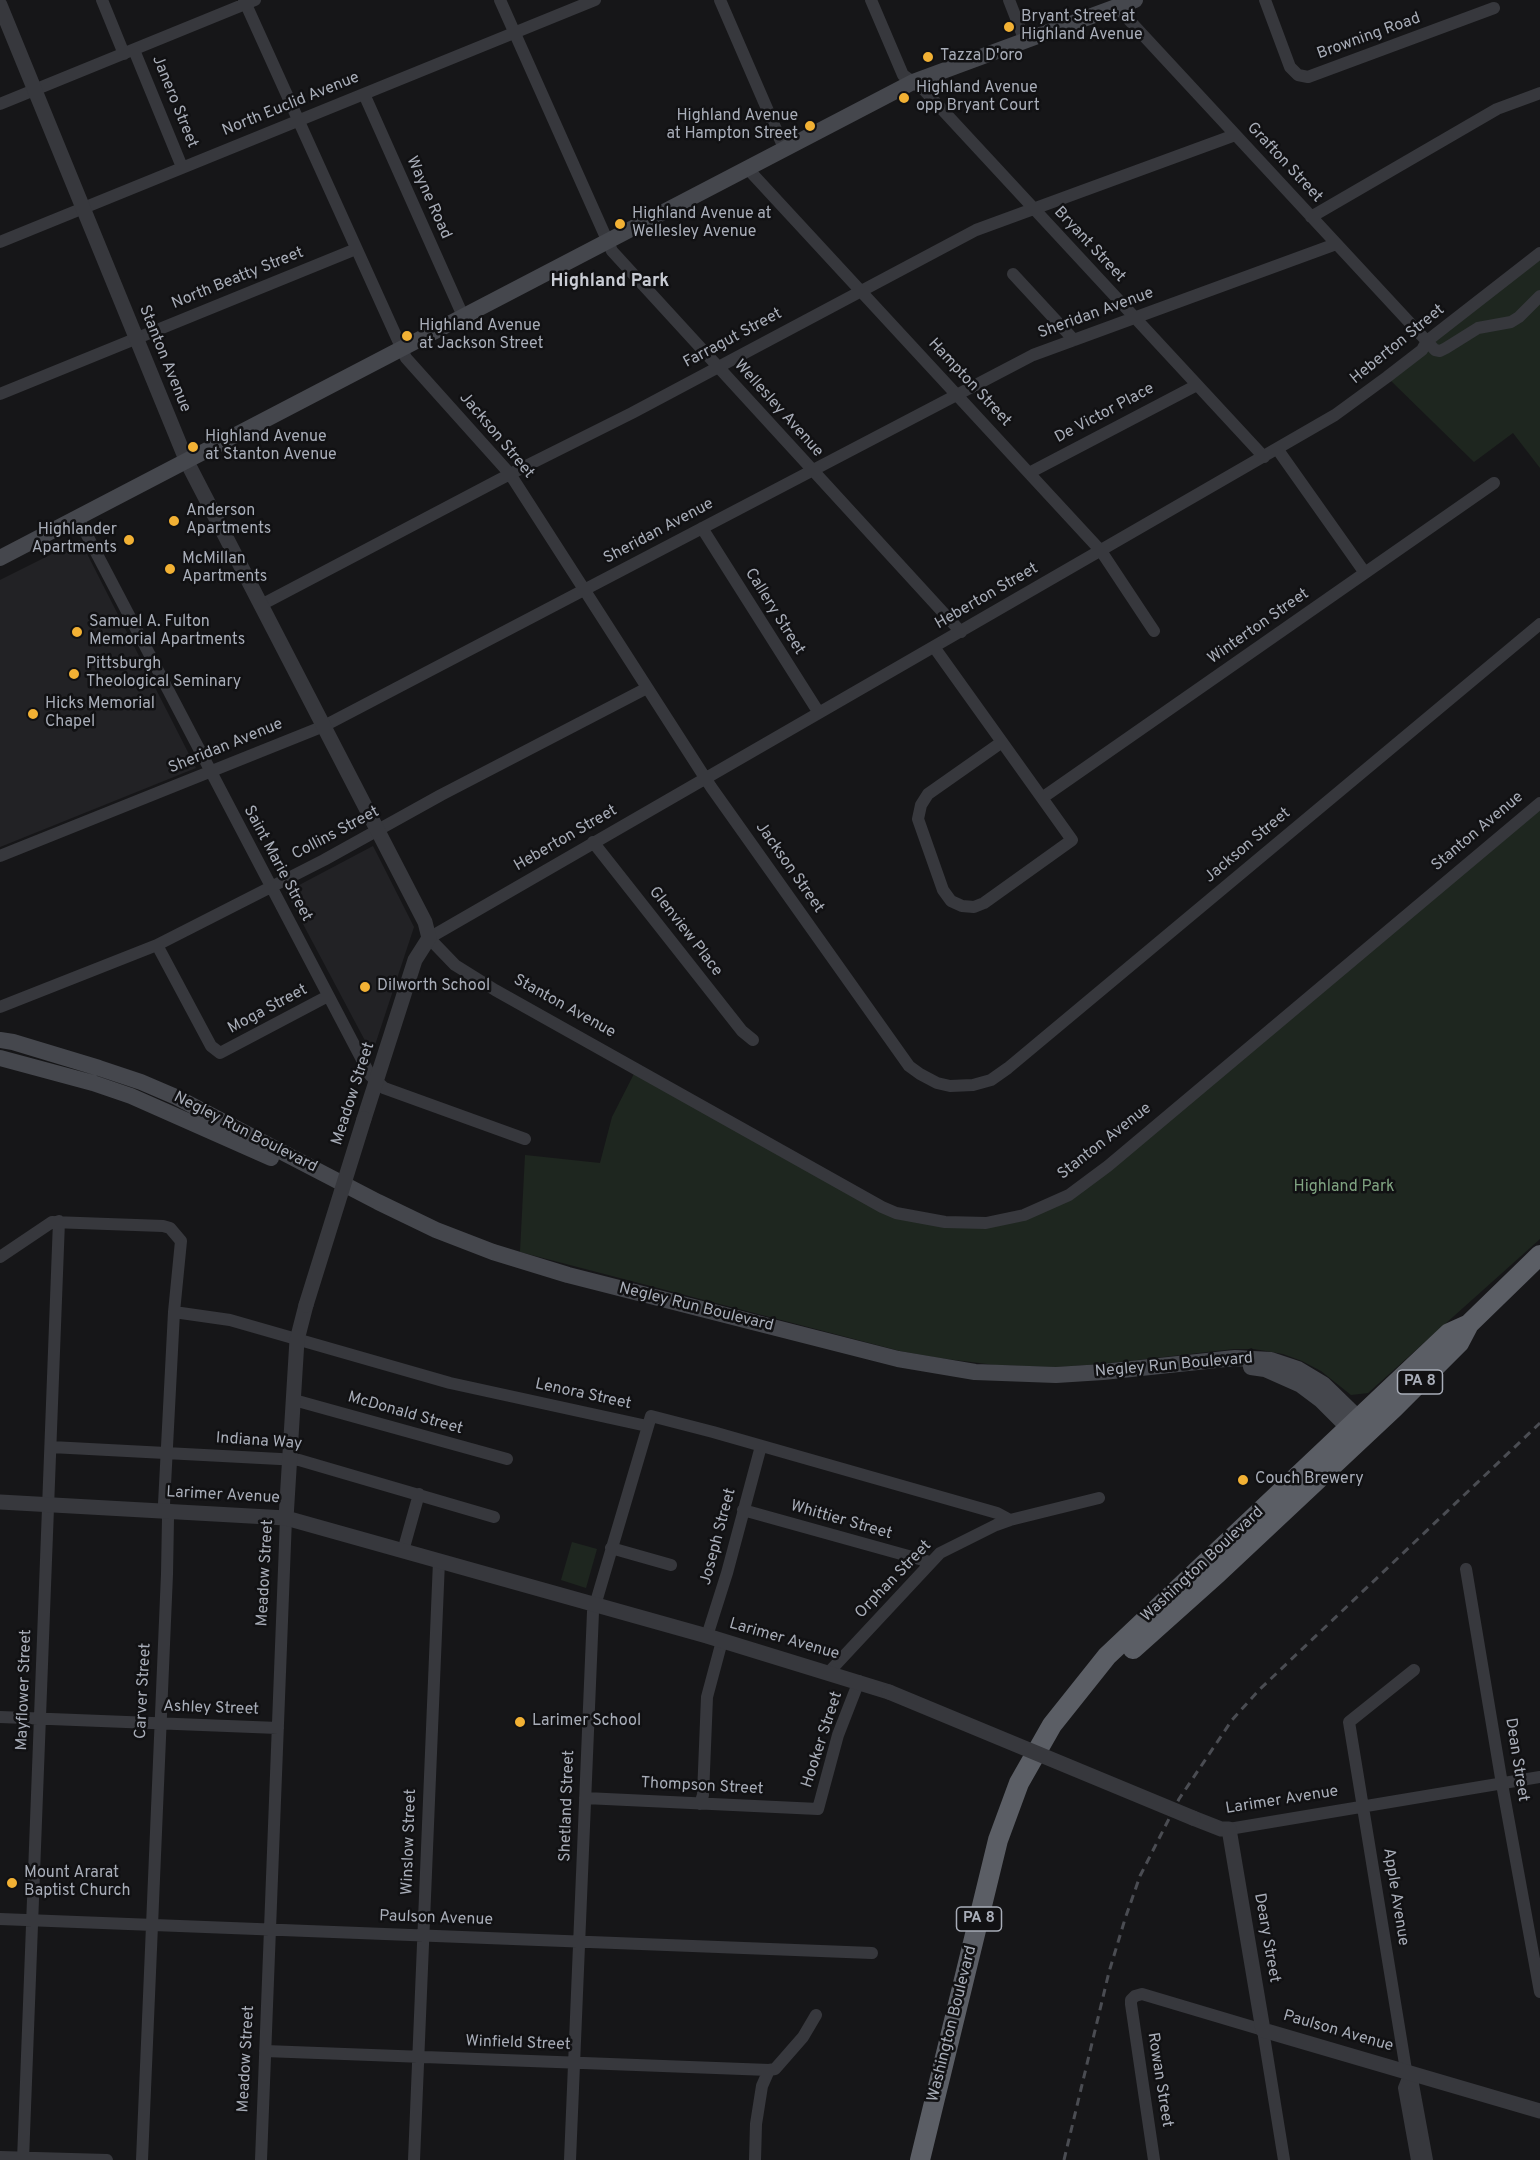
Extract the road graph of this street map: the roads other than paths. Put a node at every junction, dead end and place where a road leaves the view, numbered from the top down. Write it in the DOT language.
graph roads {
  1 [pos="102,0"];
  2 [pos="500,0"];
  3 [pos="595,0"];
  4 [pos="720,0"];
  5 [pos="871,0"];
  6 [pos="1010,0"];
  7 [pos="1135,0"];
  8 [pos="1266,0"];
  9 [pos="248,1"];
  10 [pos="0,5"];
  11 [pos="1117,7"];
  12 [pos="1494,8"];
  13 [pos="515,33"];
  14 [pos="1024,41"];
  15 [pos="129,52"];
  16 [pos="913,82"];
  17 [pos="35,89"];
  18 [pos="1540,93"];
  19 [pos="364,94"];
  20 [pos="0,104"];
  21 [pos="298,121"];
  22 [pos="1235,135"];
  23 [pos="784,148"];
  24 [pos="182,167"];
  25 [pos="747,168"];
  26 [pos="82,208"];
  27 [pos="1033,209"];
  28 [pos="1311,217"];
  29 [pos="607,241"];
  30 [pos="0,242"];
  31 [pos="1336,243"];
  32 [pos="356,249"];
  33 [pos="1540,253"];
  34 [pos="1012,274"];
  35 [pos="861,290"];
  36 [pos="1540,296"];
  37 [pos="464,316"];
  38 [pos="1134,318"];
  39 [pos="136,339"];
  40 [pos="1074,340"];
  41 [pos="1427,341"];
  42 [pos="402,348"];
  43 [pos="717,366"];
  44 [pos="1197,385"];
  45 [pos="0,394"];
  46 [pos="957,395"];
  47 [pos="1278,450"];
  48 [pos="1264,457"];
  49 [pos="187,462"];
  50 [pos="812,471"];
  51 [pos="1029,473"];
  52 [pos="510,474"];
  53 [pos="1494,483"];
  54 [pos="78,518"];
  55 [pos="702,528"];
  56 [pos="1101,551"];
  57 [pos="0,558"];
  58 [pos="1365,573"];
  59 [pos="585,589"];
  60 [pos="261,604"];
  61 [pos="1540,624"];
  62 [pos="1155,631"];
  63 [pos="961,632"];
  64 [pos="934,647"];
  65 [pos="647,688"];
  66 [pos="819,713"];
  67 [pos="324,726"];
  68 [pos="1002,742"];
  69 [pos="210,771"];
  70 [pos="705,778"];
  71 [pos="1042,798"];
  72 [pos="1540,802"];
  73 [pos="378,831"];
  74 [pos="593,842"];
  75 [pos="0,856"];
  76 [pos="270,886"];
  77 [pos="429,938"];
  78 [pos="158,945"];
  79 [pos="328,996"];
  80 [pos="0,1007"];
  81 [pos="4,1038"];
  82 [pos="753,1040"];
  83 [pos="0,1058"];
  84 [pos="377,1081"];
  85 [pos="525,1139"];
  86 [pos="59,1221"];
  87 [pos="1540,1255"];
  88 [pos="0,1257"];
  89 [pos="174,1312"];
  90 [pos="297,1340"];
  91 [pos="294,1400"];
  92 [pos="647,1426"];
  93 [pos="1357,1427"];
  94 [pos="761,1446"];
  95 [pos="51,1447"];
  96 [pos="167,1453"];
  97 [pos="290,1459"];
  98 [pos="507,1459"];
  99 [pos="419,1494"];
  100 [pos="1099,1498"];
  101 [pos="0,1502"];
  102 [pos="49,1504"];
  103 [pos="743,1510"];
  104 [pos="166,1511"];
  105 [pos="494,1517"];
  106 [pos="286,1518"];
  107 [pos="1010,1520"];
  108 [pos="611,1548"];
  109 [pos="403,1551"];
  110 [pos="439,1561"];
  111 [pos="930,1562"];
  112 [pos="671,1565"];
  113 [pos="1466,1569"];
  114 [pos="595,1605"];
  115 [pos="707,1636"];
  116 [pos="722,1641"];
  117 [pos="1414,1670"];
  118 [pos="829,1672"];
  119 [pos="859,1681"];
  120 [pos="0,1717"];
  121 [pos="41,1719"];
  122 [pos="159,1724"];
  123 [pos="278,1728"];
  124 [pos="1540,1777"];
  125 [pos="1502,1784"];
  126 [pos="585,1798"];
  127 [pos="700,1804"];
  128 [pos="1364,1806"];
  129 [pos="818,1809"];
  130 [pos="1229,1829"];
  131 [pos="0,1919"];
  132 [pos="33,1921"];
  133 [pos="151,1925"];
  134 [pos="270,1930"];
  135 [pos="423,1936"];
  136 [pos="578,1941"];
  137 [pos="872,1953"];
  138 [pos="1540,1992"];
  139 [pos="1131,2004"];
  140 [pos="816,2015"];
  141 [pos="1263,2030"];
  142 [pos="266,2050"];
  143 [pos="418,2057"];
  144 [pos="574,2062"];
  145 [pos="769,2070"];
  146 [pos="1407,2074"];
  147 [pos="1540,2111"];
  148 [pos="0,2157"];
  149 [pos="23,2159"];
  150 [pos="107,2160"];
  151 [pos="142,2160"];
  152 [pos="261,2160"];
  153 [pos="414,2160"];
  154 [pos="570,2160"];
  155 [pos="755,2160"];
  156 [pos="920,2160"];
  157 [pos="1154,2160"];
  158 [pos="1284,2160"];
  159 [pos="1417,2160"];
  160 [pos="1427,2160"];
  1 -- 15 [label="street, Janero Street"];
  2 -- 13 [label="street, Wellesley Avenue"];
  3 -- 13 [label="street, North Euclid Avenue"];
  4 -- 23 [label="street"];
  5 -- 16 [label="street, Bryant Street"];
  6 -- 14 [label="street"];
  7 -- 11 [label="main road"];
  8 -- 12 [label="street, Browning Road"];
  9 -- 15 [label="street"];
  9 -- 21 [label="street, Jackson Street"];
  10 -- 17 [label="street, Stanton Avenue"];
  11 -- 14 [label="main road"];
  11 -- 22 [label="street, Grafton Street"];
  13 -- 19 [label="street, North Euclid Avenue"];
  13 -- 29 [label="street, Wellesley Avenue"];
  14 -- 16 [label="main road"];
  15 -- 17 [label="street"];
  15 -- 24 [label="street, Janero Street"];
  16 -- 23 [label="main road"];
  16 -- 27 [label="street, Bryant Street"];
  17 -- 20 [label="street"];
  17 -- 26 [label="street, Stanton Avenue"];
  18 -- 28 [label="street"];
  19 -- 21 [label="street, North Euclid Avenue"];
  19 -- 37 [label="street, Wayne Road"];
  21 -- 24 [label="street, North Euclid Avenue"];
  21 -- 32 [label="street, Jackson Street"];
  22 -- 27 [label="street, Farragut Street"];
  22 -- 28 [label="street, Grafton Street"];
  23 -- 25 [label="main road"];
  24 -- 26 [label="street, North Euclid Avenue"];
  25 -- 29 [label="main road"];
  25 -- 35 [label="street, Hampton Street"];
  26 -- 30 [label="street, North Euclid Avenue"];
  26 -- 39 [label="street, Stanton Avenue"];
  27 -- 35 [label="street, Farragut Street"];
  27 -- 38 [label="street, Bryant Street"];
  28 -- 31 [label="street, Grafton Street"];
  29 -- 37 [label="main road"];
  29 -- 43 [label="street, Wellesley Avenue"];
  31 -- 38 [label="street, Sheridan Avenue"];
  31 -- 41 [label="street, Grafton Street"];
  32 -- 39 [label="street, North Beatty Street"];
  32 -- 42 [label="street, Jackson Street"];
  33 -- 41 [label="street, Heberton Street"];
  34 -- 40 [label="street"];
  35 -- 43 [label="street, Farragut Street"];
  35 -- 46 [label="street, Hampton Street"];
  36 -- 41 [label="street"];
  37 -- 42 [label="main road"];
  38 -- 40 [label="street, Sheridan Avenue"];
  38 -- 44 [label="street, Bryant Street"];
  39 -- 45 [label="street, North Beatty Street"];
  39 -- 49 [label="street, Stanton Avenue"];
  40 -- 46 [label="street, Sheridan Avenue"];
  41 -- 47 [label="street, Heberton Street"];
  42 -- 49 [label="main road"];
  42 -- 52 [label="street, Jackson Street"];
  43 -- 50 [label="street, Wellesley Avenue"];
  43 -- 52 [label="street, Farragut Street"];
  44 -- 48 [label="street, Bryant Street"];
  44 -- 51 [label="street, De Victor Place"];
  46 -- 50 [label="street, Sheridan Avenue"];
  46 -- 51 [label="street, Hampton Street"];
  47 -- 48 [label="street, Heberton Street"];
  47 -- 58 [label="street"];
  48 -- 56 [label="street, Heberton Street"];
  49 -- 54 [label="main road"];
  49 -- 60 [label="street, Stanton Avenue"];
  50 -- 55 [label="street, Sheridan Avenue"];
  50 -- 63 [label="street, Wellesley Avenue"];
  51 -- 56 [label="street, Hampton Street"];
  52 -- 59 [label="street, Jackson Street"];
  52 -- 60 [label="street, Farragut Street"];
  53 -- 58 [label="street, Winterton Street"];
  54 -- 57 [label="main road"];
  54 -- 69 [label="street, Saint Marie Street"];
  55 -- 59 [label="street, Sheridan Avenue"];
  55 -- 66 [label="street, Callery Street"];
  56 -- 62 [label="street, Hampton Street"];
  56 -- 63 [label="street, Heberton Street"];
  58 -- 71 [label="street, Winterton Street"];
  59 -- 65 [label="street, Jackson Street"];
  59 -- 67 [label="street, Sheridan Avenue"];
  60 -- 67 [label="street, Stanton Avenue"];
  61 -- 70 [label="street, Jackson Street"];
  63 -- 64 [label="street, Heberton Street"];
  64 -- 66 [label="street, Heberton Street"];
  64 -- 68 [label="street"];
  65 -- 70 [label="street, Jackson Street"];
  65 -- 73 [label="street, Collins Street"];
  66 -- 70 [label="street, Heberton Street"];
  67 -- 69 [label="street, Sheridan Avenue"];
  67 -- 73 [label="street, Stanton Avenue"];
  68 -- 71 [label="street"];
  68 -- 71 [label="street"];
  69 -- 75 [label="street, Sheridan Avenue"];
  69 -- 76 [label="street, Saint Marie Street"];
  70 -- 74 [label="street, Heberton Street"];
  72 -- 77 [label="street, Stanton Avenue"];
  73 -- 76 [label="street, Collins Street"];
  73 -- 77 [label="street, Stanton Avenue"];
  74 -- 77 [label="street, Heberton Street"];
  74 -- 82 [label="street, Glenview Place"];
  76 -- 78 [label="street, Collins Street"];
  76 -- 79 [label="street, Saint Marie Street"];
  77 -- 84 [label="street, Meadow Street"];
  78 -- 79 [label="street, Moga Street"];
  78 -- 80 [label="street, Collins Street"];
  79 -- 84 [label="street, Saint Marie Street"];
  81 -- 93 [label="main road, Negley Run Boulevard"];
  83 -- 93 [label="main road, Negley Run Boulevard"];
  84 -- 85 [label="street, Saint Marie Street"];
  84 -- 90 [label="street, Meadow Street, bridge"];
  86 -- 88 [label="street"];
  86 -- 89 [label="street, Carver Street"];
  86 -- 95 [label="street, Mayflower Street"];
  87 -- 93 [label="highway, Washington Boulevard / PA 8"];
  89 -- 90 [label="street, Lenora Street"];
  89 -- 96 [label="street, Carver Street"];
  90 -- 91 [label="street, Meadow Street"];
  90 -- 92 [label="street, Lenora Street"];
  91 -- 97 [label="street, Meadow Street"];
  91 -- 98 [label="street, McDonald Street"];
  92 -- 94 [label="street, Lenora Street"];
  92 -- 108 [label="street, Shetland Street"];
  93 -- 156 [label="highway, Washington Boulevard / PA 8"];
  94 -- 103 [label="street, Joseph Street"];
  94 -- 107 [label="street, Lenora Street"];
  95 -- 96 [label="street, Indiana Way"];
  95 -- 102 [label="street, Mayflower Street"];
  96 -- 97 [label="street, Indiana Way"];
  96 -- 104 [label="street, Carver Street"];
  97 -- 99 [label="street, Indiana Way"];
  97 -- 106 [label="street, Meadow Street"];
  99 -- 105 [label="street, Indiana Way"];
  99 -- 109 [label="street"];
  100 -- 107 [label="street, Orphan Street"];
  101 -- 102 [label="street, Larimer Avenue"];
  102 -- 104 [label="street, Larimer Avenue"];
  102 -- 121 [label="street, Mayflower Street"];
  103 -- 111 [label="street, Whittier Street"];
  103 -- 115 [label="street, Joseph Street"];
  104 -- 106 [label="street, Larimer Avenue"];
  104 -- 122 [label="street, Carver Street"];
  106 -- 109 [label="street, Larimer Avenue"];
  106 -- 123 [label="street, Meadow Street"];
  107 -- 111 [label="street, Orphan Street"];
  108 -- 112 [label="street"];
  108 -- 114 [label="street, Shetland Street"];
  109 -- 110 [label="street, Larimer Avenue"];
  110 -- 114 [label="street, Larimer Avenue"];
  110 -- 135 [label="street, Winslow Street"];
  111 -- 118 [label="street, Orphan Street"];
  113 -- 125 [label="street, Dean Street"];
  114 -- 115 [label="street, Larimer Avenue"];
  114 -- 126 [label="street, Shetland Street"];
  115 -- 116 [label="street, Larimer Avenue"];
  116 -- 118 [label="street, Larimer Avenue"];
  116 -- 127 [label="street"];
  117 -- 128 [label="street, Apple Avenue"];
  118 -- 119 [label="street, Larimer Avenue"];
  119 -- 129 [label="street, Hooker Street"];
  119 -- 130 [label="street, Larimer Avenue, bridge"];
  120 -- 121 [label="street, Ashley Street"];
  121 -- 122 [label="street, Ashley Street"];
  121 -- 132 [label="street, Mayflower Street"];
  122 -- 123 [label="street, Ashley Street"];
  122 -- 133 [label="street, Carver Street"];
  123 -- 134 [label="street, Meadow Street"];
  124 -- 125 [label="street, Larimer Avenue"];
  125 -- 128 [label="street, Larimer Avenue"];
  125 -- 138 [label="street, Dean Street"];
  126 -- 127 [label="street, Thompson Street"];
  126 -- 136 [label="street, Shetland Street"];
  127 -- 129 [label="street, Thompson Street"];
  128 -- 130 [label="street, Larimer Avenue"];
  128 -- 146 [label="street, Apple Avenue"];
  130 -- 141 [label="street, Deary Street"];
  131 -- 132 [label="street, Paulson Avenue"];
  132 -- 133 [label="street, Paulson Avenue"];
  132 -- 149 [label="street, Mayflower Street"];
  133 -- 134 [label="street, Paulson Avenue"];
  133 -- 151 [label="street, Carver Street"];
  134 -- 135 [label="street, Paulson Avenue"];
  134 -- 142 [label="street, Meadow Street"];
  135 -- 136 [label="street, Paulson Avenue"];
  135 -- 143 [label="street, Winslow Street"];
  136 -- 137 [label="street, Paulson Avenue"];
  136 -- 144 [label="street, Shetland Street"];
  139 -- 141 [label="street, Paulson Avenue"];
  139 -- 157 [label="street, Rowan Street"];
  140 -- 145 [label="street"];
  141 -- 146 [label="street, Paulson Avenue"];
  141 -- 158 [label="street, Deary Street"];
  142 -- 143 [label="street, Winfield Street"];
  142 -- 152 [label="street, Meadow Street"];
  143 -- 144 [label="street, Winfield Street"];
  143 -- 153 [label="street, Winslow Street"];
  144 -- 145 [label="street, Winfield Street"];
  144 -- 154 [label="street, Shetland Street"];
  145 -- 155 [label="street"];
  146 -- 147 [label="street, Paulson Avenue"];
  146 -- 159 [label="street, Apple Avenue"];
  146 -- 160 [label="street, Apple Avenue"];
  148 -- 149 [label="street"];
  149 -- 150 [label="street"];
}
